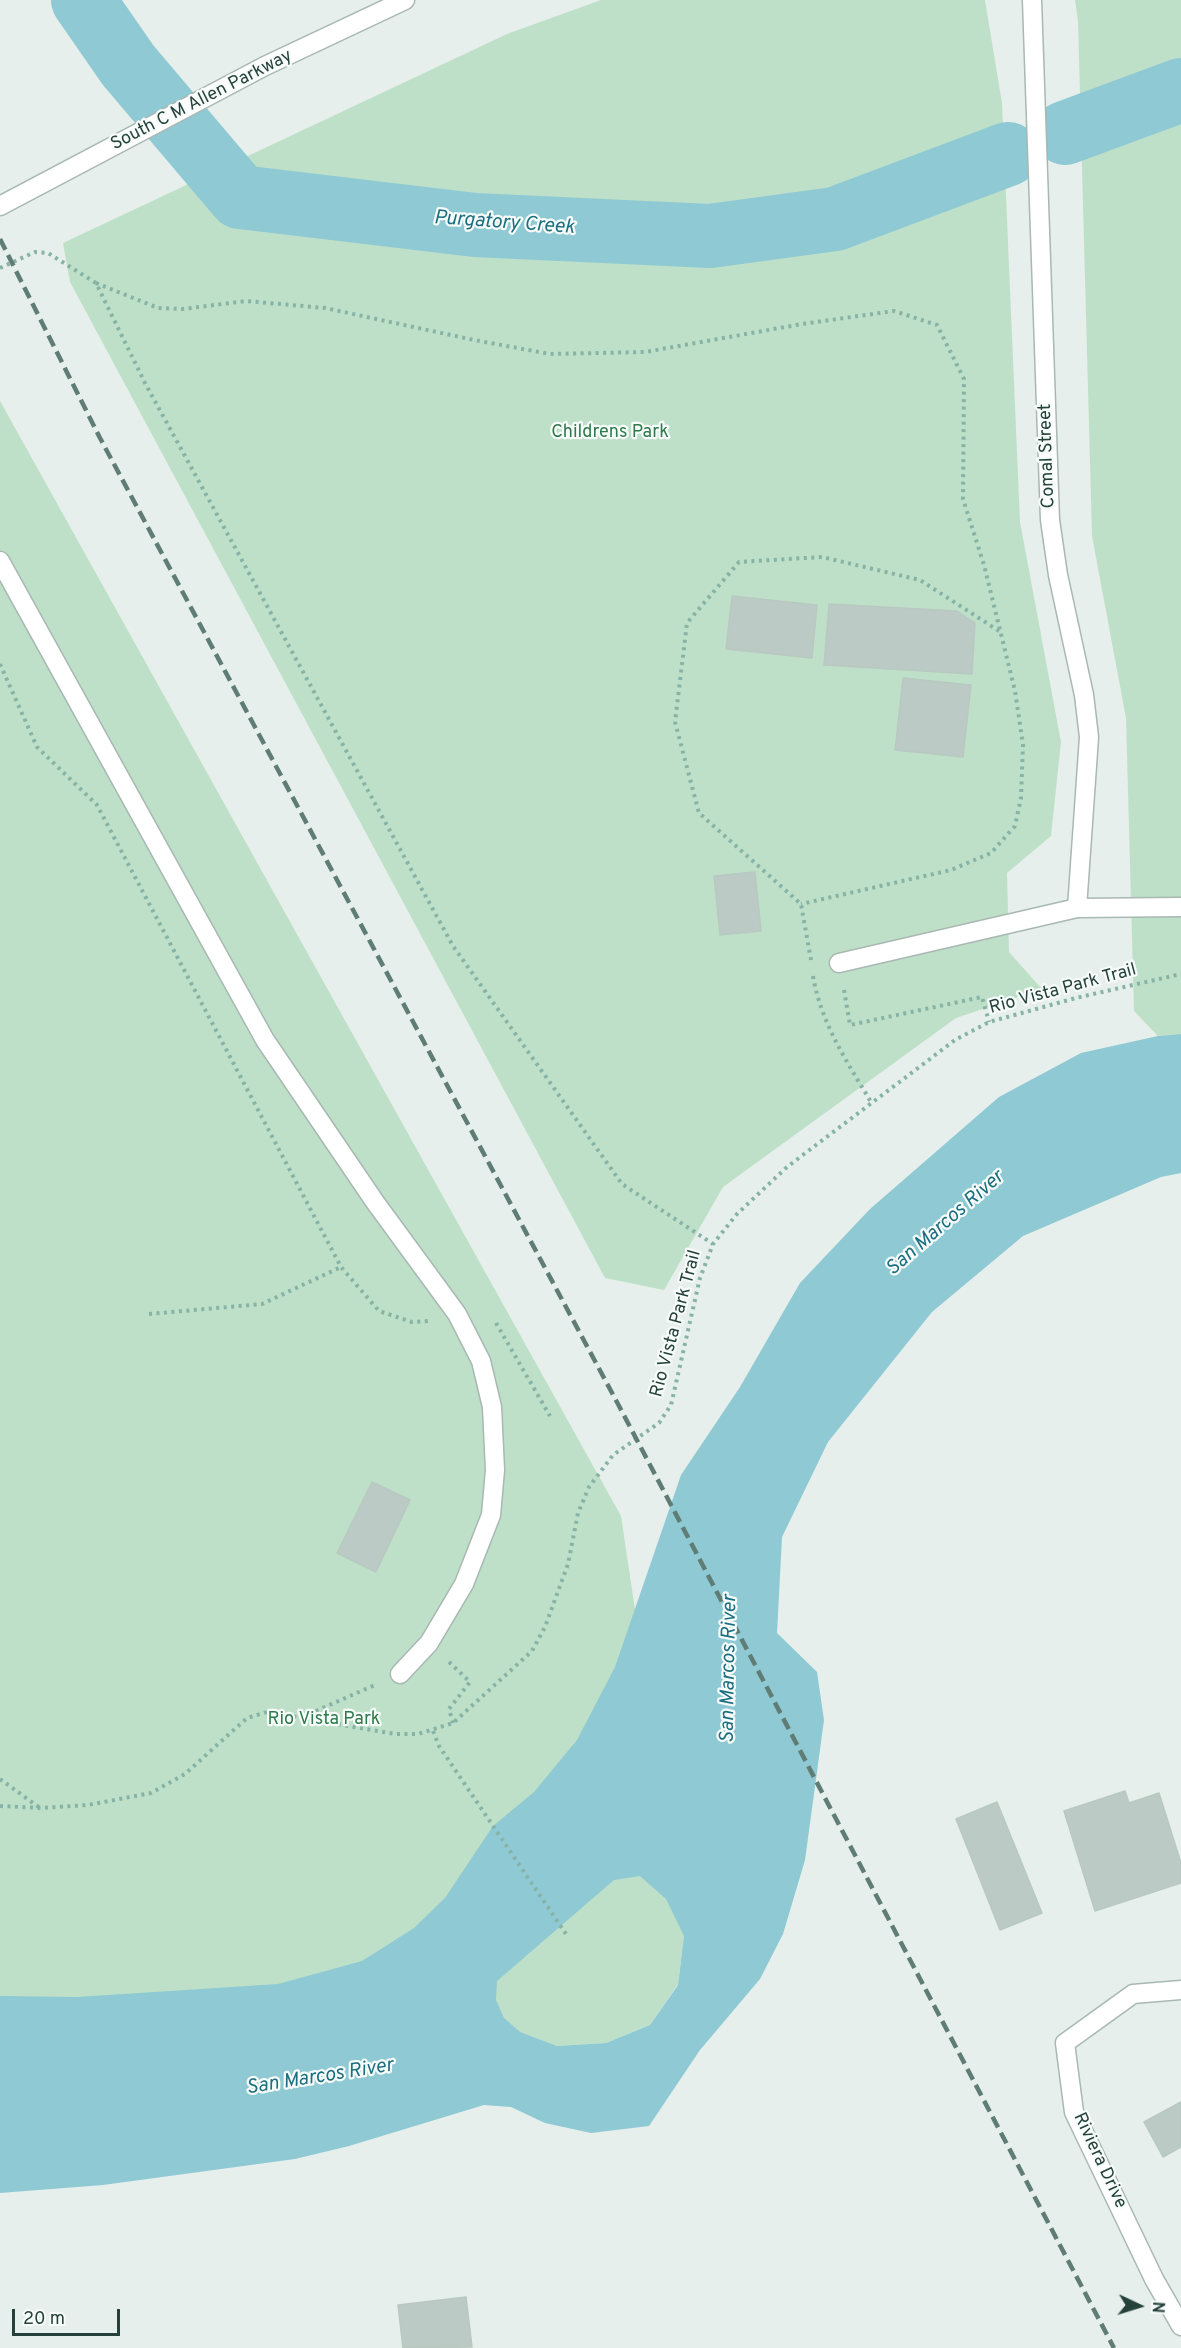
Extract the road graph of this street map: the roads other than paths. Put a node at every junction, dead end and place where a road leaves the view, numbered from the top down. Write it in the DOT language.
graph roads {
  1 [pos="405,0"];
  2 [pos="1032,0"];
  3 [pos="0,206"];
  4 [pos="0,561"];
  5 [pos="1181,906"];
  6 [pos="1077,908"];
  7 [pos="839,963"];
  8 [pos="400,1674"];
  9 [pos="1181,1990"];
  10 [pos="1181,2326"];
  1 -- 3 [label="street, South C M Allen Parkway"];
  2 -- 6 [label="street, Comal Street"];
  4 -- 8 [label="street"];
  5 -- 6 [label="street"];
  6 -- 7 [label="street"];
  9 -- 10 [label="street, Riviera Drive"];
}
